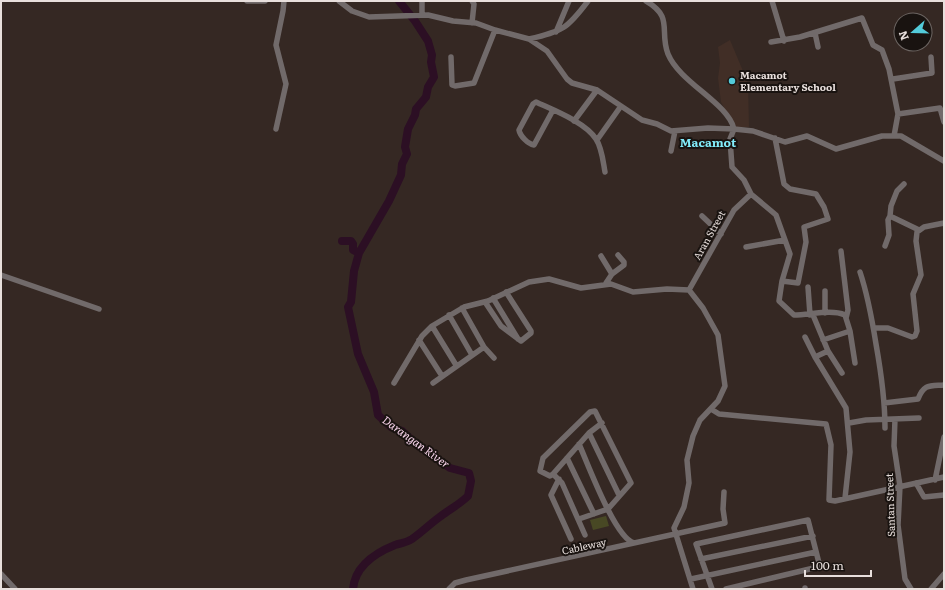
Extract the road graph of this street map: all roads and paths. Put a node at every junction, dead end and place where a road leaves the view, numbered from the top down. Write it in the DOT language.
graph roads {
  1 [pos="247,1"];
  2 [pos="265,1"];
  3 [pos="284,1"];
  4 [pos="339,1"];
  5 [pos="422,1"];
  6 [pos="472,1"];
  7 [pos="570,1"];
  8 [pos="588,1"];
  9 [pos="646,1"];
  10 [pos="772,1"];
  11 [pos="656,4"];
  12 [pos="420,15"];
  13 [pos="472,23"];
  14 [pos="495,30"];
  15 [pos="556,32"];
  16 [pos="815,32"];
  17 [pos="529,39"];
  18 [pos="784,41"];
  19 [pos="772,42"];
  20 [pos="818,47"];
  21 [pos="451,57"];
  22 [pos="930,57"];
  23 [pos="893,80"];
  24 [pos="598,90"];
  25 [pos="622,106"];
  26 [pos="553,110"];
  27 [pos="898,114"];
  28 [pos="574,121"];
  29 [pos="944,122"];
  30 [pos="276,129"];
  31 [pos="734,129"];
  32 [pos="675,131"];
  33 [pos="894,136"];
  34 [pos="775,138"];
  35 [pos="596,140"];
  36 [pos="671,151"];
  37 [pos="944,161"];
  38 [pos="606,172"];
  39 [pos="904,184"];
  40 [pos="751,194"];
  41 [pos="702,216"];
  42 [pos="890,216"];
  43 [pos="944,223"];
  44 [pos="919,230"];
  45 [pos="721,234"];
  46 [pos="785,240"];
  47 [pos="885,246"];
  48 [pos="746,247"];
  49 [pos="841,251"];
  50 [pos="618,255"];
  51 [pos="601,256"];
  52 [pos="860,272"];
  53 [pos="612,274"];
  54 [pos="1,275"];
  55 [pos="782,281"];
  56 [pos="606,283"];
  57 [pos="808,287"];
  58 [pos="689,290"];
  59 [pos="825,291"];
  60 [pos="506,292"];
  61 [pos="493,298"];
  62 [pos="485,302"];
  63 [pos="462,308"];
  64 [pos="99,309"];
  65 [pos="825,313"];
  66 [pos="812,315"];
  67 [pos="449,316"];
  68 [pos="846,318"];
  69 [pos="432,326"];
  70 [pos="874,328"];
  71 [pos="850,331"];
  72 [pos="805,337"];
  73 [pos="419,340"];
  74 [pos="519,340"];
  75 [pos="823,340"];
  76 [pos="484,347"];
  77 [pos="828,351"];
  78 [pos="472,354"];
  79 [pos="815,357"];
  80 [pos="494,358"];
  81 [pos="855,363"];
  82 [pos="456,365"];
  83 [pos="842,373"];
  84 [pos="442,376"];
  85 [pos="394,383"];
  86 [pos="433,383"];
  87 [pos="944,385"];
  88 [pos="884,403"];
  89 [pos="711,409"];
  90 [pos="919,418"];
  91 [pos="885,420"];
  92 [pos="894,420"];
  93 [pos="602,423"];
  94 [pos="849,423"];
  95 [pos="885,428"];
  96 [pos="589,433"];
  97 [pos="944,437"];
  98 [pos="579,444"];
  99 [pos="567,458"];
  100 [pos="553,474"];
  101 [pos="944,477"];
  102 [pos="559,479"];
  103 [pos="935,480"];
  104 [pos="916,484"];
  105 [pos="900,486"];
  106 [pos="724,492"];
  107 [pos="619,495"];
  108 [pos="944,495"];
  109 [pos="846,498"];
  110 [pos="608,510"];
  111 [pos="594,514"];
  112 [pos="579,519"];
  113 [pos="675,534"];
  114 [pos="585,535"];
  115 [pos="813,536"];
  116 [pos="571,539"];
  117 [pos="636,544"];
  118 [pos="816,552"];
  119 [pos="700,559"];
  120 [pos="1,574"];
  121 [pos="944,574"];
  122 [pos="707,576"];
  123 [pos="691,579"];
  124 [pos="15,589"];
  125 [pos="449,589"];
  126 [pos="693,589"];
  127 [pos="712,589"];
  128 [pos="726,589"];
  129 [pos="911,589"];
  130 [pos="931,589"];
  1 -- 2 [label="street"];
  3 -- 30 [label="street"];
  4 -- 12 [label="street"];
  5 -- 12 [label="street"];
  6 -- 13 [label="street"];
  7 -- 15 [label="street"];
  8 -- 15 [label="street"];
  9 -- 11 [label="street"];
  10 -- 18 [label="street"];
  11 -- 31 [label="street"];
  12 -- 13 [label="street"];
  13 -- 14 [label="street"];
  14 -- 17 [label="street"];
  14 -- 21 [label="street"];
  15 -- 17 [label="street"];
  16 -- 18 [label="street"];
  16 -- 20 [label="street"];
  16 -- 23 [label="street"];
  17 -- 24 [label="street"];
  18 -- 19 [label="street"];
  22 -- 23 [label="street"];
  23 -- 27 [label="street"];
  24 -- 25 [label="street"];
  24 -- 28 [label="street"];
  25 -- 32 [label="street"];
  25 -- 35 [label="street"];
  26 -- 26 [label="street"];
  26 -- 28 [label="street"];
  27 -- 29 [label="street"];
  27 -- 33 [label="street"];
  28 -- 35 [label="street"];
  31 -- 32 [label="street"];
  31 -- 34 [label="street"];
  31 -- 40 [label="street"];
  32 -- 36 [label="street"];
  33 -- 34 [label="street"];
  33 -- 37 [label="street"];
  34 -- 55 [label="street"];
  35 -- 38 [label="street"];
  39 -- 42 [label="street"];
  40 -- 45 [label="street, Aran Street"];
  40 -- 46 [label="street"];
  41 -- 45 [label="street"];
  42 -- 44 [label="street"];
  42 -- 47 [label="street"];
  43 -- 44 [label="street"];
  44 -- 70 [label="street"];
  45 -- 58 [label="street, Aran Street"];
  46 -- 48 [label="street"];
  46 -- 55 [label="street"];
  49 -- 68 [label="street"];
  50 -- 53 [label="street"];
  51 -- 53 [label="street"];
  52 -- 70 [label="street"];
  53 -- 56 [label="street"];
  54 -- 64 [label="street"];
  55 -- 66 [label="street"];
  56 -- 58 [label="street"];
  56 -- 60 [label="street"];
  57 -- 66 [label="street"];
  58 -- 89 [label="street"];
  59 -- 65 [label="street"];
  60 -- 61 [label="street"];
  60 -- 74 [label="street"];
  61 -- 62 [label="street"];
  61 -- 74 [label="street"];
  62 -- 63 [label="street"];
  62 -- 74 [label="street"];
  63 -- 67 [label="street"];
  63 -- 76 [label="street"];
  65 -- 66 [label="street"];
  65 -- 68 [label="street"];
  66 -- 75 [label="street"];
  67 -- 69 [label="street"];
  67 -- 78 [label="street"];
  68 -- 71 [label="street"];
  69 -- 73 [label="street"];
  69 -- 82 [label="street"];
  70 -- 88 [label="street"];
  71 -- 75 [label="street"];
  71 -- 81 [label="street"];
  72 -- 79 [label="street"];
  73 -- 84 [label="street"];
  73 -- 85 [label="street"];
  75 -- 77 [label="street"];
  76 -- 78 [label="street"];
  76 -- 80 [label="street"];
  77 -- 79 [label="street"];
  77 -- 83 [label="street"];
  78 -- 82 [label="street"];
  79 -- 94 [label="street"];
  82 -- 84 [label="street"];
  84 -- 86 [label="street"];
  87 -- 88 [label="street"];
  88 -- 91 [label="street"];
  89 -- 109 [label="street"];
  89 -- 113 [label="street"];
  90 -- 92 [label="street"];
  91 -- 92 [label="street"];
  91 -- 94 [label="street"];
  91 -- 95 [label="street"];
  92 -- 105 [label="street, Santan Street"];
  93 -- 96 [label="street"];
  93 -- 100 [label="street"];
  93 -- 107 [label="street"];
  94 -- 109 [label="street"];
  96 -- 98 [label="street"];
  96 -- 107 [label="street"];
  97 -- 103 [label="street"];
  98 -- 99 [label="street"];
  98 -- 110 [label="street"];
  99 -- 100 [label="street"];
  99 -- 111 [label="street"];
  100 -- 102 [label="street"];
  101 -- 103 [label="street"];
  102 -- 112 [label="street"];
  102 -- 116 [label="street"];
  103 -- 104 [label="street"];
  104 -- 105 [label="street"];
  104 -- 108 [label="street"];
  105 -- 109 [label="street"];
  105 -- 129 [label="street, Santan Street"];
  106 -- 113 [label="street, Cableway"];
  107 -- 110 [label="street"];
  110 -- 111 [label="street"];
  110 -- 117 [label="street"];
  111 -- 112 [label="street"];
  112 -- 114 [label="street"];
  113 -- 117 [label="street, Cableway"];
  113 -- 123 [label="street"];
  115 -- 118 [label="street"];
  115 -- 119 [label="street"];
  115 -- 119 [label="street"];
  117 -- 125 [label="street, Cableway"];
  118 -- 122 [label="street"];
  118 -- 128 [label="street"];
  119 -- 122 [label="street"];
  120 -- 124 [label="street"];
  121 -- 130 [label="street"];
  122 -- 123 [label="street"];
  122 -- 127 [label="street"];
  123 -- 126 [label="street"];
}
